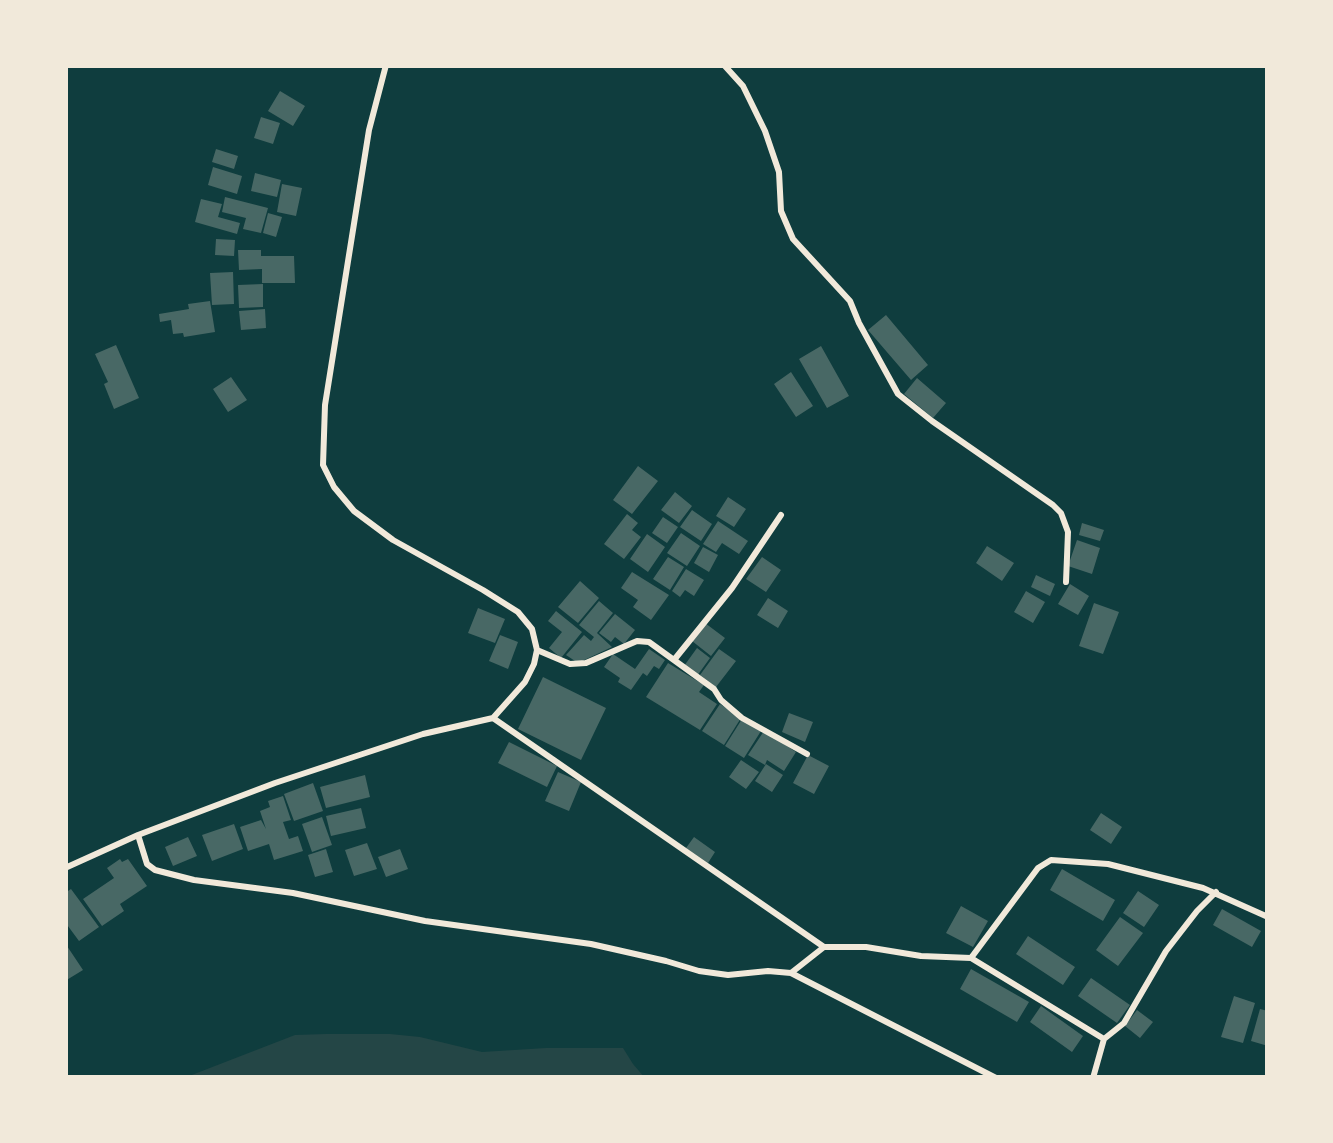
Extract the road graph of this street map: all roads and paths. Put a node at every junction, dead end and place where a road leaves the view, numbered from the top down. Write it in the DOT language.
graph roads {
  1 [pos="386,65"];
  2 [pos="724,65"];
  3 [pos="780,516"];
  4 [pos="1066,582"];
  5 [pos="537,650"];
  6 [pos="674,660"];
  7 [pos="493,718"];
  8 [pos="807,754"];
  9 [pos="138,835"];
  10 [pos="65,868"];
  11 [pos="1216,892"];
  12 [pos="1268,916"];
  13 [pos="824,947"];
  14 [pos="972,958"];
  15 [pos="791,973"];
  16 [pos="1104,1039"];
  17 [pos="996,1078"];
  18 [pos="1093,1078"];
  1 -- 5 [label="street"];
  2 -- 4 [label="street"];
  3 -- 6 [label="street"];
  5 -- 6 [label="street"];
  5 -- 7 [label="street"];
  6 -- 8 [label="street"];
  7 -- 9 [label="street"];
  7 -- 13 [label="street"];
  9 -- 10 [label="street"];
  9 -- 15 [label="street"];
  11 -- 12 [label="street"];
  11 -- 14 [label="street"];
  11 -- 16 [label="street"];
  13 -- 14 [label="street"];
  13 -- 15 [label="street"];
  14 -- 16 [label="street"];
  15 -- 17 [label="street"];
  16 -- 18 [label="street"];
}
